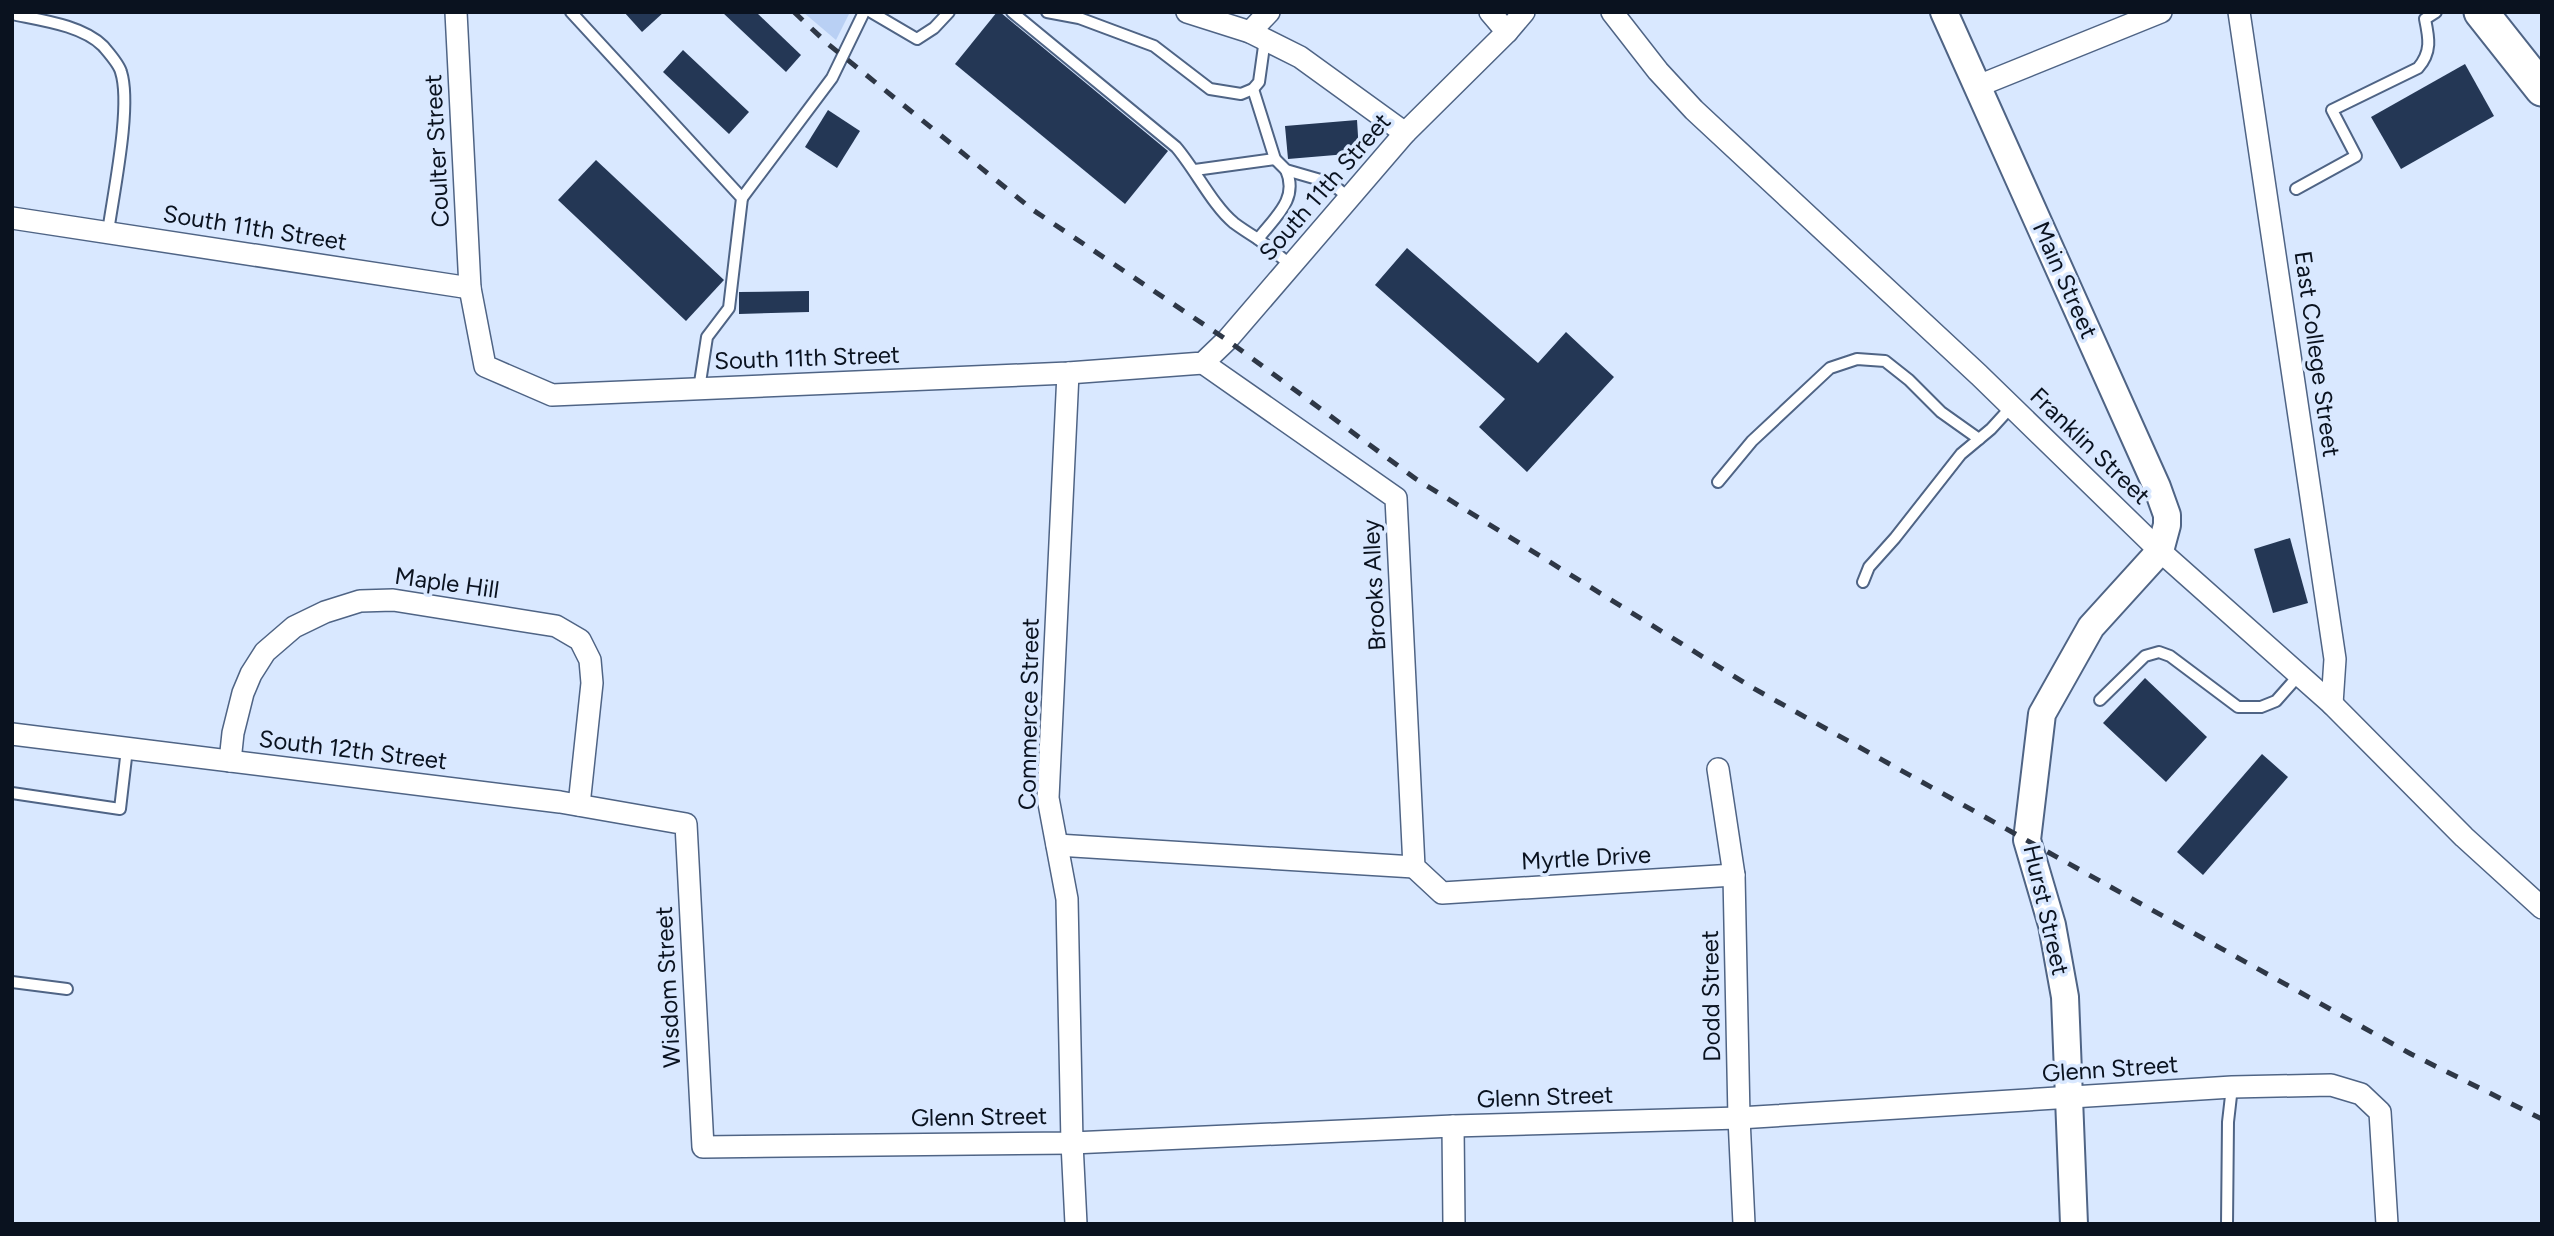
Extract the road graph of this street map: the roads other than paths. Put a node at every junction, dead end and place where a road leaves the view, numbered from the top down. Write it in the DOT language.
graph roads {
  1 [pos="456,12"];
  2 [pos="571,12"];
  3 [pos="864,12"];
  4 [pos="871,12"];
  5 [pos="949,12"];
  6 [pos="1012,12"];
  7 [pos="1047,12"];
  8 [pos="1187,12"];
  9 [pos="1269,12"];
  10 [pos="1490,12"];
  11 [pos="1524,12"];
  12 [pos="1612,12"];
  13 [pos="1944,12"];
  14 [pos="2161,12"];
  15 [pos="2239,12"];
  16 [pos="2436,12"];
  17 [pos="2482,12"];
  18 [pos="12,14"];
  19 [pos="1507,32"];
  20 [pos="1257,36"];
  21 [pos="1978,86"];
  22 [pos="1253,89"];
  23 [pos="2542,89"];
  24 [pos="1405,134"];
  25 [pos="1275,159"];
  26 [pos="1195,170"];
  27 [pos="1286,170"];
  28 [pos="2296,189"];
  29 [pos="742,198"];
  30 [pos="1349,198"];
  31 [pos="12,218"];
  32 [pos="108,232"];
  33 [pos="1258,239"];
  34 [pos="1291,265"];
  35 [pos="470,288"];
  36 [pos="1203,363"];
  37 [pos="1068,373"];
  38 [pos="699,389"];
  39 [pos="2012,407"];
  40 [pos="1979,439"];
  41 [pos="1718,482"];
  42 [pos="2160,551"];
  43 [pos="1863,582"];
  44 [pos="2299,674"];
  45 [pos="2100,700"];
  46 [pos="2332,705"];
  47 [pos="12,734"];
  48 [pos="127,749"];
  49 [pos="230,761"];
  50 [pos="1718,769"];
  51 [pos="12,793"];
  52 [pos="579,805"];
  53 [pos="685,824"];
  54 [pos="1057,845"];
  55 [pos="1415,867"];
  56 [pos="1734,875"];
  57 [pos="2542,908"];
  58 [pos="12,982"];
  59 [pos="67,989"];
  60 [pos="2232,1087"];
  61 [pos="2069,1098"];
  62 [pos="1739,1118"];
  63 [pos="1453,1126"];
  64 [pos="1072,1143"];
  65 [pos="703,1147"];
  66 [pos="1076,1224"];
  67 [pos="1454,1224"];
  68 [pos="1744,1224"];
  69 [pos="2074,1224"];
  70 [pos="2227,1224"];
  71 [pos="2387,1224"];
  1 -- 35 [label="street, Coulter Street"];
  2 -- 29 [label="lane"];
  3 -- 29 [label="lane"];
  4 -- 5 [label="lane"];
  6 -- 26 [label="lane"];
  7 -- 22 [label="lane"];
  8 -- 20 [label="street"];
  9 -- 20 [label="street"];
  10 -- 19 [label="street"];
  11 -- 19 [label="street, South 11th Street"];
  12 -- 39 [label="street, Franklin Street"];
  13 -- 21 [label="street, Main Street"];
  14 -- 21 [label="street"];
  15 -- 46 [label="street, East College Street"];
  16 -- 28 [label="lane"];
  17 -- 23 [label="main road"];
  18 -- 32 [label="lane"];
  19 -- 24 [label="street, South 11th Street"];
  20 -- 22 [label="lane"];
  20 -- 24 [label="street"];
  21 -- 42 [label="street, Main Street"];
  22 -- 25 [label="lane"];
  24 -- 30 [label="street, South 11th Street"];
  25 -- 26 [label="lane"];
  25 -- 27 [label="lane"];
  26 -- 33 [label="lane"];
  27 -- 30 [label="lane"];
  27 -- 33 [label="lane"];
  29 -- 38 [label="lane"];
  30 -- 34 [label="street, South 11th Street"];
  31 -- 32 [label="street, South 11th Street"];
  32 -- 35 [label="street, South 11th Street"];
  33 -- 34 [label="lane"];
  34 -- 36 [label="street, South 11th Street"];
  35 -- 38 [label="street, South 11th Street"];
  36 -- 37 [label="street, South 11th Street"];
  36 -- 55 [label="street, Brooks Alley"];
  37 -- 38 [label="street, South 11th Street"];
  37 -- 54 [label="street, Commerce Street"];
  39 -- 40 [label="lane"];
  39 -- 42 [label="street, Franklin Street"];
  40 -- 41 [label="lane"];
  40 -- 43 [label="lane"];
  42 -- 44 [label="street, Franklin Street"];
  42 -- 61 [label="street, Hurst Street"];
  44 -- 45 [label="lane"];
  44 -- 46 [label="street, Franklin Street"];
  46 -- 57 [label="street, Franklin Street"];
  47 -- 48 [label="street, South 12th Street"];
  48 -- 49 [label="street, South 12th Street"];
  48 -- 51 [label="lane"];
  49 -- 52 [label="street, South 12th Street"];
  49 -- 52 [label="street, Maple Hill"];
  50 -- 56 [label="street, Dodd Street"];
  52 -- 53 [label="street, South 12th Street"];
  53 -- 65 [label="street, Wisdom Street"];
  54 -- 55 [label="street"];
  54 -- 64 [label="street, Commerce Street"];
  55 -- 56 [label="street, Myrtle Drive"];
  56 -- 62 [label="street, Dodd Street"];
  58 -- 59 [label="lane"];
  60 -- 61 [label="street, Glenn Street"];
  60 -- 70 [label="lane"];
  60 -- 71 [label="street, Glenn Street"];
  61 -- 62 [label="street, Glenn Street"];
  61 -- 69 [label="street, Hurst Street"];
  62 -- 63 [label="street, Glenn Street"];
  62 -- 68 [label="street, Dodd Street"];
  63 -- 64 [label="street, Glenn Street"];
  63 -- 67 [label="street"];
  64 -- 65 [label="street, Glenn Street"];
  64 -- 66 [label="street, Commerce Street"];
}
